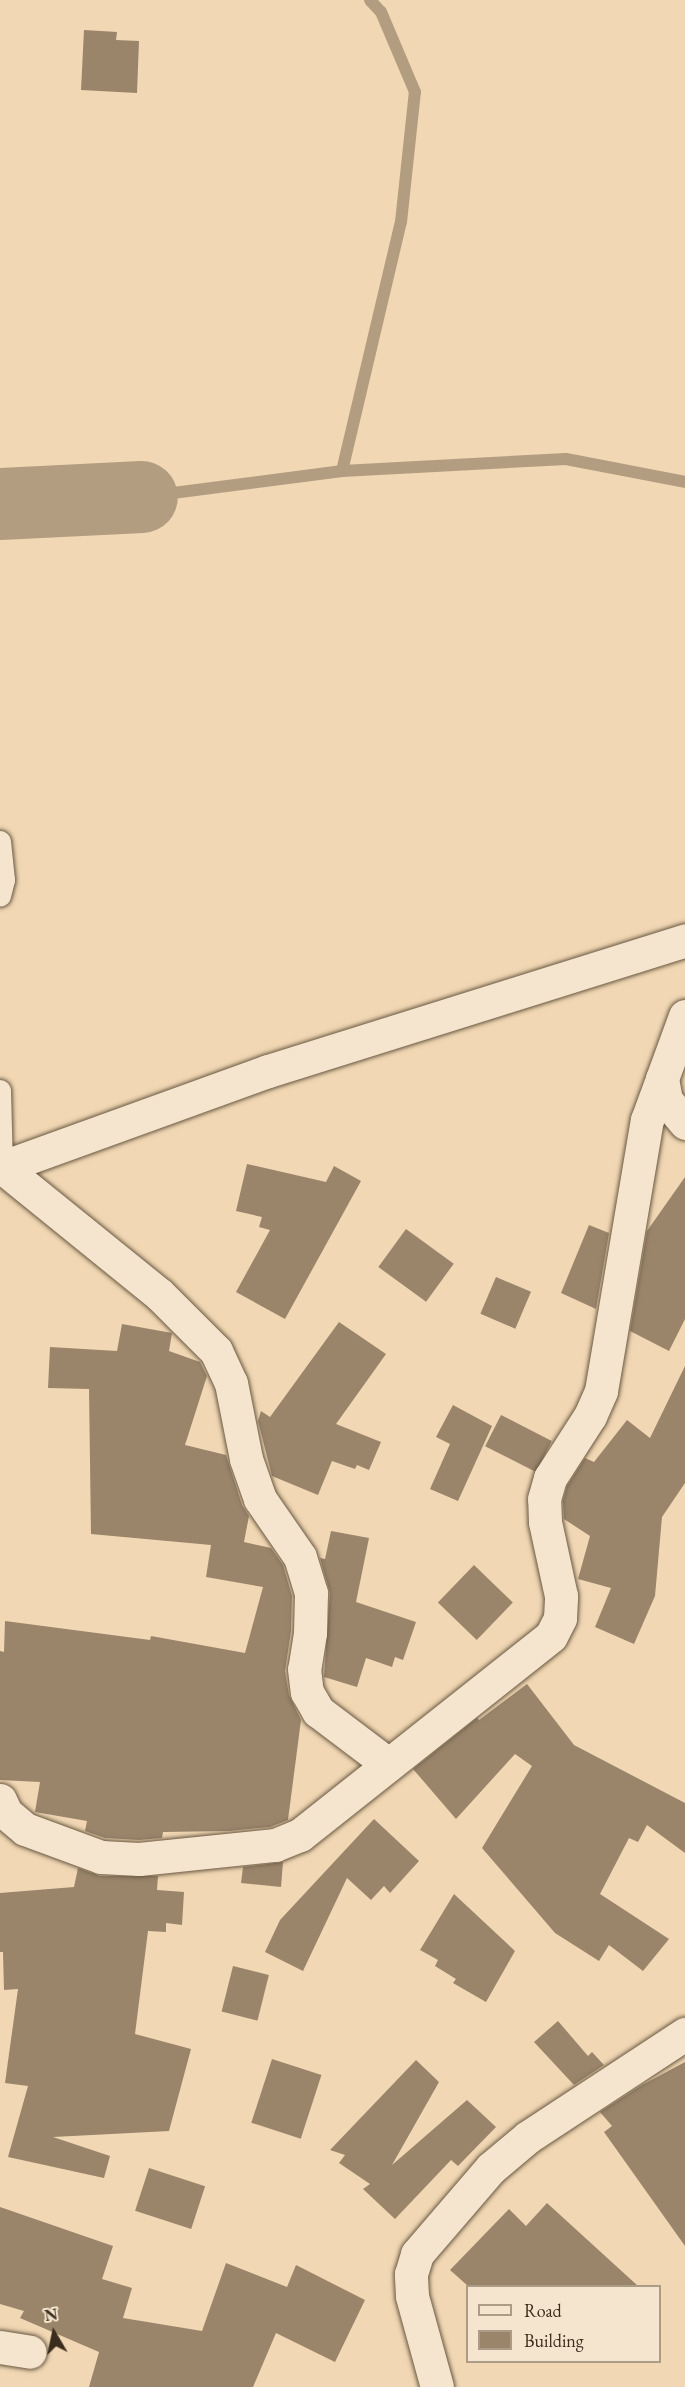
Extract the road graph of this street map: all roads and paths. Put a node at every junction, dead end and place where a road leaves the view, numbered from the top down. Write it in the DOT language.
graph roads {
  1 [pos="0,842"];
  2 [pos="0,896"];
  3 [pos="685,940"];
  4 [pos="685,1016"];
  5 [pos="662,1078"];
  6 [pos="0,1090"];
  7 [pos="685,1123"];
  8 [pos="1,1167"];
  9 [pos="388,1764"];
  10 [pos="0,1800"];
  11 [pos="685,2034"];
  12 [pos="437,2387"];
  1 -- 2 [label="lane"];
  3 -- 8 [label="street"];
  4 -- 5 [label="street"];
  5 -- 7 [label="street"];
  5 -- 9 [label="street"];
  6 -- 8 [label="lane"];
  8 -- 9 [label="street"];
  9 -- 10 [label="street"];
  11 -- 12 [label="street"];
}
